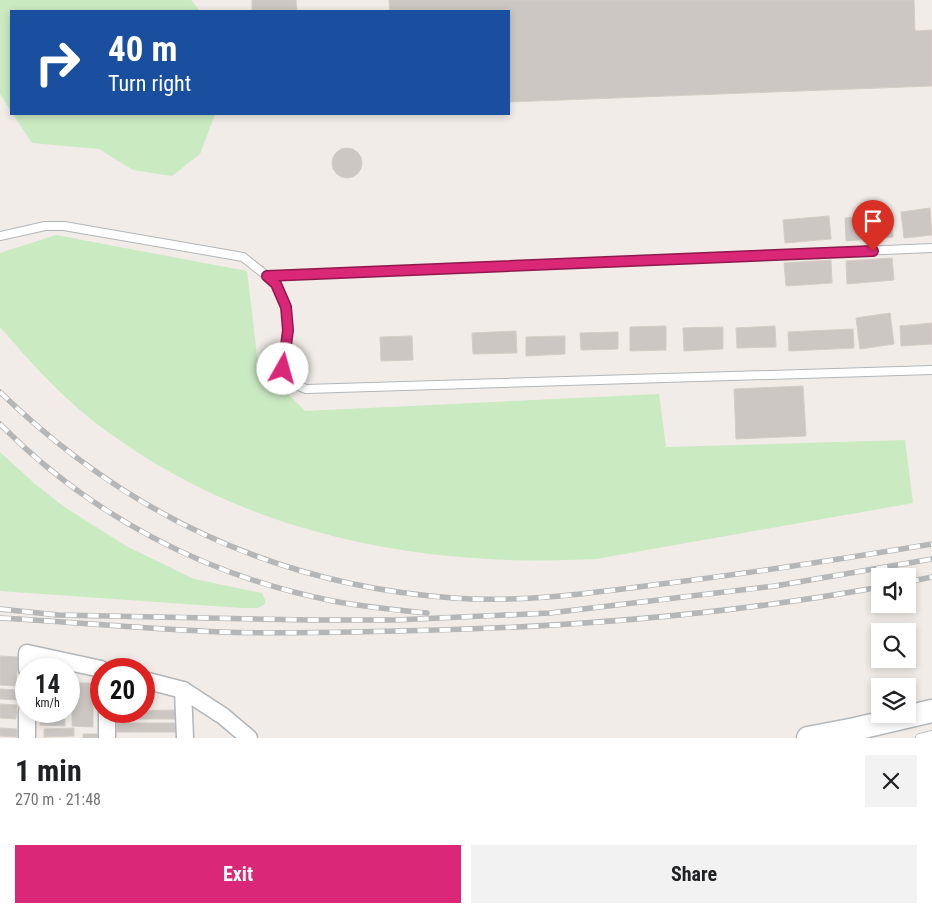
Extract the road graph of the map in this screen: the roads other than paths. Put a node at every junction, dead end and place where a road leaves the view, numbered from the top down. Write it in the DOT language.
graph roads {
  1 [pos="0,236"];
  2 [pos="932,248"];
  3 [pos="267,276"];
  4 [pos="932,370"];
  5 [pos="155,683"];
  6 [pos="183,690"];
  7 [pos="932,711"];
  8 [pos="27,723"];
  9 [pos="107,723"];
  10 [pos="855,729"];
  11 [pos="932,735"];
  12 [pos="27,738"];
  13 [pos="107,738"];
  14 [pos="185,738"];
  15 [pos="250,738"];
  16 [pos="808,738"];
  17 [pos="826,738"];
  18 [pos="920,738"];
  1 -- 3 [label="lane"];
  2 -- 3 [label="lane"];
  3 -- 4 [label="lane"];
  5 -- 6 [label="street"];
  6 -- 14 [label="street"];
  6 -- 15 [label="street"];
  7 -- 10 [label="main road"];
  8 -- 12 [label="street"];
  9 -- 13 [label="street"];
  10 -- 16 [label="main road"];
  10 -- 17 [label="main road"];
  11 -- 18 [label="lane"];
}
